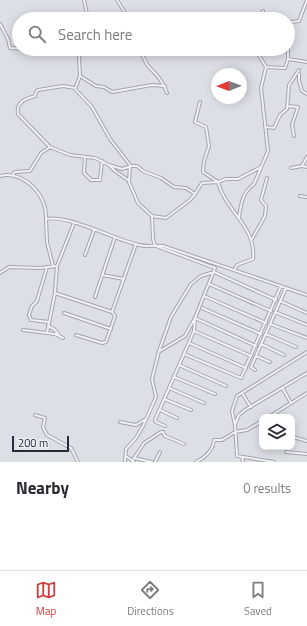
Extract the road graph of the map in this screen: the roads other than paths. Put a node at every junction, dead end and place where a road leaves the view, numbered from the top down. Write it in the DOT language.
graph roads {
  1 [pos="84,0"];
  2 [pos="117,0"];
  3 [pos="307,0"];
  4 [pos="87,12"];
  5 [pos="125,12"];
  6 [pos="295,21"];
  7 [pos="0,24"];
  8 [pos="12,48"];
  9 [pos="80,56"];
  10 [pos="144,56"];
  11 [pos="259,56"];
  12 [pos="288,59"];
  13 [pos="307,62"];
  14 [pos="266,67"];
  15 [pos="80,76"];
  16 [pos="165,86"];
  17 [pos="75,88"];
  18 [pos="167,93"];
  19 [pos="307,94"];
  20 [pos="200,102"];
  21 [pos="287,106"];
  22 [pos="266,127"];
  23 [pos="294,136"];
  24 [pos="50,147"];
  25 [pos="85,157"];
  26 [pos="307,157"];
  27 [pos="102,161"];
  28 [pos="109,164"];
  29 [pos="130,166"];
  30 [pos="262,166"];
  31 [pos="302,166"];
  32 [pos="307,167"];
  33 [pos="291,168"];
  34 [pos="13,174"];
  35 [pos="0,176"];
  36 [pos="267,178"];
  37 [pos="128,180"];
  38 [pos="218,182"];
  39 [pos="195,194"];
  40 [pos="300,196"];
  41 [pos="307,197"];
  42 [pos="152,216"];
  43 [pos="239,218"];
  44 [pos="46,219"];
  45 [pos="74,223"];
  46 [pos="94,230"];
  47 [pos="115,237"];
  48 [pos="252,239"];
  49 [pos="136,244"];
  50 [pos="156,246"];
  51 [pos="85,255"];
  52 [pos="53,266"];
  53 [pos="57,266"];
  54 [pos="47,267"];
  55 [pos="235,269"];
  56 [pos="214,272"];
  57 [pos="0,274"];
  58 [pos="102,275"];
  59 [pos="124,279"];
  60 [pos="209,284"];
  61 [pos="281,286"];
  62 [pos="286,288"];
  63 [pos="55,293"];
  64 [pos="307,295"];
  65 [pos="204,296"];
  66 [pos="95,297"];
  67 [pos="276,300"];
  68 [pos="280,301"];
  69 [pos="202,308"];
  70 [pos="271,311"];
  71 [pos="112,312"];
  72 [pos="275,312"];
  73 [pos="307,313"];
  74 [pos="64,314"];
  75 [pos="195,318"];
  76 [pos="49,322"];
  77 [pos="266,323"];
  78 [pos="270,324"];
  79 [pos="48,326"];
  80 [pos="307,326"];
  81 [pos="111,329"];
  82 [pos="23,330"];
  83 [pos="194,331"];
  84 [pos="47,332"];
  85 [pos="261,334"];
  86 [pos="266,334"];
  87 [pos="76,335"];
  88 [pos="60,336"];
  89 [pos="63,338"];
  90 [pos="307,338"];
  91 [pos="189,343"];
  92 [pos="261,344"];
  93 [pos="256,346"];
  94 [pos="296,347"];
  95 [pos="159,351"];
  96 [pos="307,352"];
  97 [pos="184,354"];
  98 [pos="284,355"];
  99 [pos="251,356"];
  100 [pos="256,356"];
  101 [pos="270,362"];
  102 [pos="179,366"];
  103 [pos="246,368"];
  104 [pos="255,370"];
  105 [pos="307,374"];
  106 [pos="174,377"];
  107 [pos="226,386"];
  108 [pos="169,388"];
  109 [pos="282,388"];
  110 [pos="242,392"];
  111 [pos="307,393"];
  112 [pos="215,394"];
  113 [pos="164,399"];
  114 [pos="204,403"];
  115 [pos="291,403"];
  116 [pos="251,406"];
  117 [pos="159,410"];
  118 [pos="190,410"];
  119 [pos="274,414"];
  120 [pos="35,415"];
  121 [pos="232,415"];
  122 [pos="239,415"];
  123 [pos="147,418"];
  124 [pos="177,418"];
  125 [pos="120,422"];
  126 [pos="259,423"];
  127 [pos="235,425"];
  128 [pos="165,426"];
  129 [pos="235,432"];
  130 [pos="295,438"];
  131 [pos="307,441"];
  132 [pos="184,444"];
  133 [pos="160,452"];
  134 [pos="286,452"];
  135 [pos="307,454"];
  136 [pos="126,456"];
  137 [pos="242,457"];
  138 [pos="204,458"];
  139 [pos="134,460"];
  140 [pos="78,462"];
  141 [pos="125,462"];
  142 [pos="152,462"];
  143 [pos="156,462"];
  144 [pos="196,462"];
  145 [pos="201,462"];
  146 [pos="243,462"];
  147 [pos="274,462"];
  1 -- 4 [label="street"];
  2 -- 5 [label="street"];
  3 -- 6 [label="street"];
  7 -- 8 [label="street"];
  9 -- 15 [label="street"];
  10 -- 16 [label="street"];
  11 -- 14 [label="street"];
  12 -- 13 [label="street"];
  12 -- 14 [label="street"];
  14 -- 22 [label="street"];
  15 -- 16 [label="street"];
  15 -- 17 [label="street"];
  16 -- 18 [label="street"];
  17 -- 24 [label="street"];
  17 -- 29 [label="street"];
  19 -- 21 [label="street"];
  20 -- 38 [label="street"];
  21 -- 22 [label="street"];
  21 -- 23 [label="street"];
  22 -- 30 [label="street"];
  24 -- 25 [label="street"];
  24 -- 34 [label="street"];
  25 -- 27 [label="street"];
  25 -- 27 [label="street"];
  26 -- 31 [label="street"];
  27 -- 28 [label="street"];
  28 -- 29 [label="street"];
  28 -- 37 [label="street"];
  29 -- 37 [label="street"];
  29 -- 39 [label="street"];
  30 -- 38 [label="street"];
  30 -- 43 [label="street"];
  31 -- 32 [label="street"];
  31 -- 33 [label="street"];
  34 -- 35 [label="street"];
  34 -- 44 [label="street"];
  36 -- 48 [label="street"];
  37 -- 42 [label="street"];
  38 -- 39 [label="street"];
  38 -- 43 [label="street"];
  39 -- 42 [label="street"];
  40 -- 41 [label="street"];
  42 -- 50 [label="street"];
  43 -- 48 [label="street"];
  44 -- 45 [label="street"];
  44 -- 52 [label="street"];
  45 -- 46 [label="street"];
  45 -- 53 [label="street"];
  46 -- 47 [label="street"];
  46 -- 51 [label="street"];
  47 -- 49 [label="street"];
  47 -- 58 [label="street"];
  48 -- 55 [label="street"];
  49 -- 50 [label="street"];
  49 -- 59 [label="street"];
  50 -- 55 [label="street"];
  50 -- 56 [label="street"];
  52 -- 53 [label="street"];
  52 -- 54 [label="street"];
  53 -- 63 [label="street"];
  54 -- 57 [label="street"];
  54 -- 76 [label="street"];
  55 -- 61 [label="street"];
  56 -- 60 [label="street"];
  56 -- 67 [label="street"];
  56 -- 95 [label="street"];
  58 -- 59 [label="street"];
  58 -- 66 [label="street"];
  59 -- 71 [label="street"];
  60 -- 65 [label="street"];
  60 -- 70 [label="street"];
  61 -- 62 [label="street"];
  61 -- 67 [label="street"];
  62 -- 64 [label="street"];
  62 -- 68 [label="street"];
  63 -- 71 [label="street"];
  63 -- 76 [label="street"];
  65 -- 75 [label="street"];
  65 -- 77 [label="street"];
  67 -- 70 [label="street"];
  68 -- 72 [label="street"];
  68 -- 73 [label="street"];
  69 -- 85 [label="street"];
  70 -- 77 [label="street"];
  71 -- 81 [label="street"];
  72 -- 78 [label="street"];
  72 -- 80 [label="street"];
  74 -- 81 [label="street"];
  75 -- 83 [label="street"];
  75 -- 93 [label="street"];
  75 -- 95 [label="street"];
  76 -- 79 [label="street"];
  77 -- 85 [label="street"];
  78 -- 86 [label="street"];
  78 -- 90 [label="street"];
  79 -- 84 [label="street"];
  79 -- 88 [label="street"];
  81 -- 87 [label="street"];
  82 -- 84 [label="street"];
  83 -- 91 [label="street"];
  83 -- 99 [label="street"];
  84 -- 88 [label="street"];
  85 -- 93 [label="street"];
  86 -- 92 [label="street"];
  86 -- 94 [label="street"];
  88 -- 89 [label="street"];
  91 -- 97 [label="street"];
  91 -- 103 [label="street"];
  92 -- 98 [label="street"];
  92 -- 100 [label="street"];
  93 -- 99 [label="street"];
  95 -- 123 [label="street"];
  96 -- 110 [label="street"];
  97 -- 102 [label="street"];
  97 -- 103 [label="street"];
  99 -- 103 [label="street"];
  100 -- 101 [label="street"];
  100 -- 104 [label="street"];
  102 -- 106 [label="street"];
  102 -- 107 [label="street"];
  105 -- 109 [label="street"];
  106 -- 108 [label="street"];
  106 -- 112 [label="street"];
  108 -- 113 [label="street"];
  108 -- 114 [label="street"];
  109 -- 115 [label="street"];
  109 -- 116 [label="street"];
  110 -- 116 [label="street"];
  110 -- 121 [label="street"];
  111 -- 115 [label="street"];
  113 -- 117 [label="street"];
  113 -- 118 [label="street"];
  115 -- 119 [label="street"];
  116 -- 122 [label="street"];
  117 -- 124 [label="street"];
  117 -- 128 [label="street"];
  120 -- 140 [label="street"];
  121 -- 122 [label="street"];
  121 -- 127 [label="street"];
  122 -- 127 [label="street"];
  123 -- 125 [label="street"];
  123 -- 136 [label="street"];
  126 -- 129 [label="street"];
  127 -- 129 [label="street"];
  129 -- 137 [label="street"];
  129 -- 138 [label="street"];
  130 -- 131 [label="street"];
  132 -- 139 [label="street"];
  133 -- 143 [label="street"];
  134 -- 135 [label="street"];
  136 -- 139 [label="street"];
  136 -- 141 [label="street"];
  137 -- 146 [label="street"];
  137 -- 147 [label="street"];
  138 -- 144 [label="street"];
  138 -- 145 [label="street"];
  139 -- 142 [label="street"];
}
